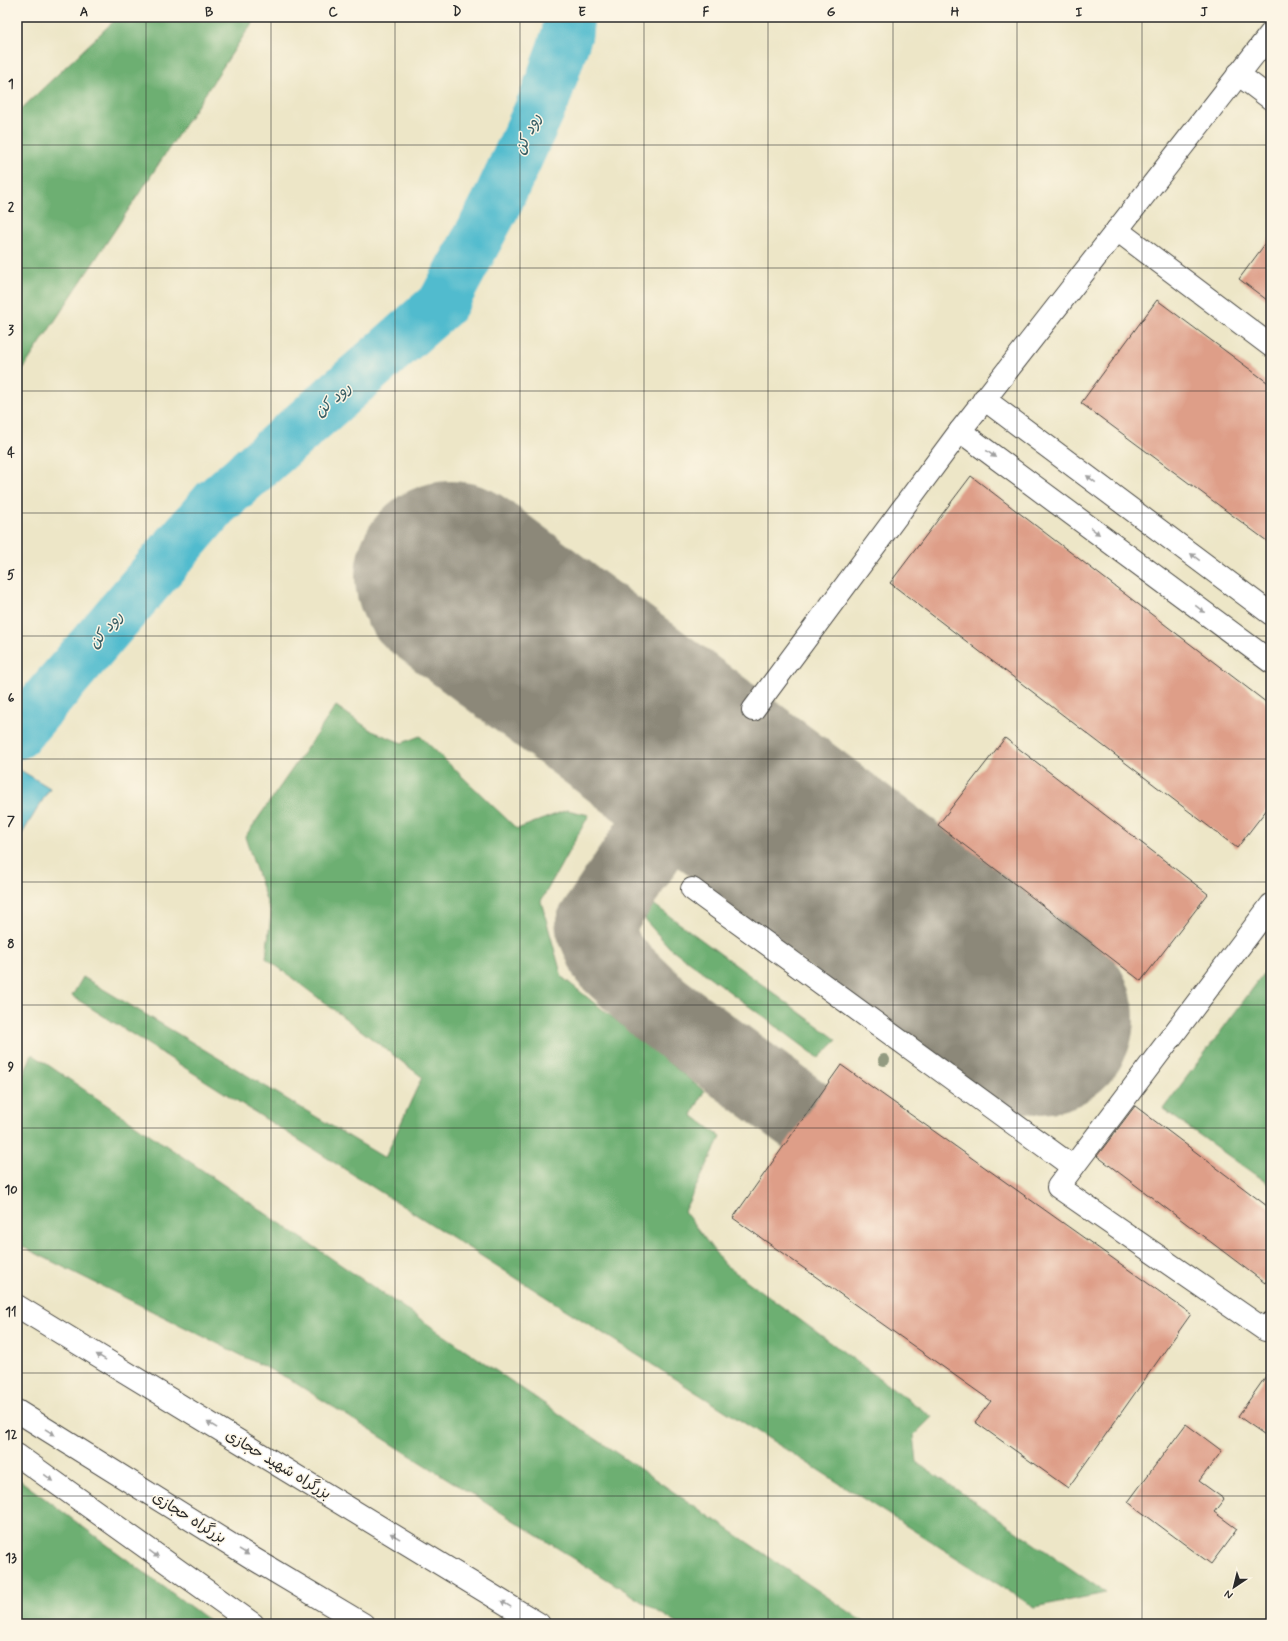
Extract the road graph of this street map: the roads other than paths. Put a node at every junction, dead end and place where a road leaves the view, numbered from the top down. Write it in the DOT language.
graph roads {
  1 [pos="1271,33"];
  2 [pos="1238,74"];
  3 [pos="1271,99"];
  4 [pos="1117,230"];
  5 [pos="1271,346"];
  6 [pos="984,399"];
  7 [pos="960,431"];
  8 [pos="1271,614"];
  9 [pos="1271,662"];
  10 [pos="753,710"];
  11 [pos="692,889"];
  12 [pos="1271,905"];
  13 [pos="1073,1166"];
  14 [pos="17,1306"];
  15 [pos="1271,1324"];
  16 [pos="17,1411"];
  17 [pos="17,1455"];
  18 [pos="253,1624"];
  19 [pos="363,1624"];
  20 [pos="539,1624"];
  1 -- 2 [label="main road"];
  2 -- 3 [label="main road"];
  2 -- 4 [label="main road"];
  4 -- 5 [label="main road"];
  4 -- 6 [label="main road"];
  6 -- 7 [label="main road"];
  8 -- 6 [label="main road, one-way"];
  7 -- 9 [label="main road, one-way"];
  7 -- 10 [label="main road"];
  11 -- 13 [label="main road"];
  12 -- 13 [label="main road"];
  13 -- 15 [label="main road"];
  20 -- 14 [label="main road, بزرگراه شهید حجازی, one-way"];
  16 -- 19 [label="main road, بزرگراه حجازی, one-way"];
  17 -- 18 [label="main road, one-way"];
}
